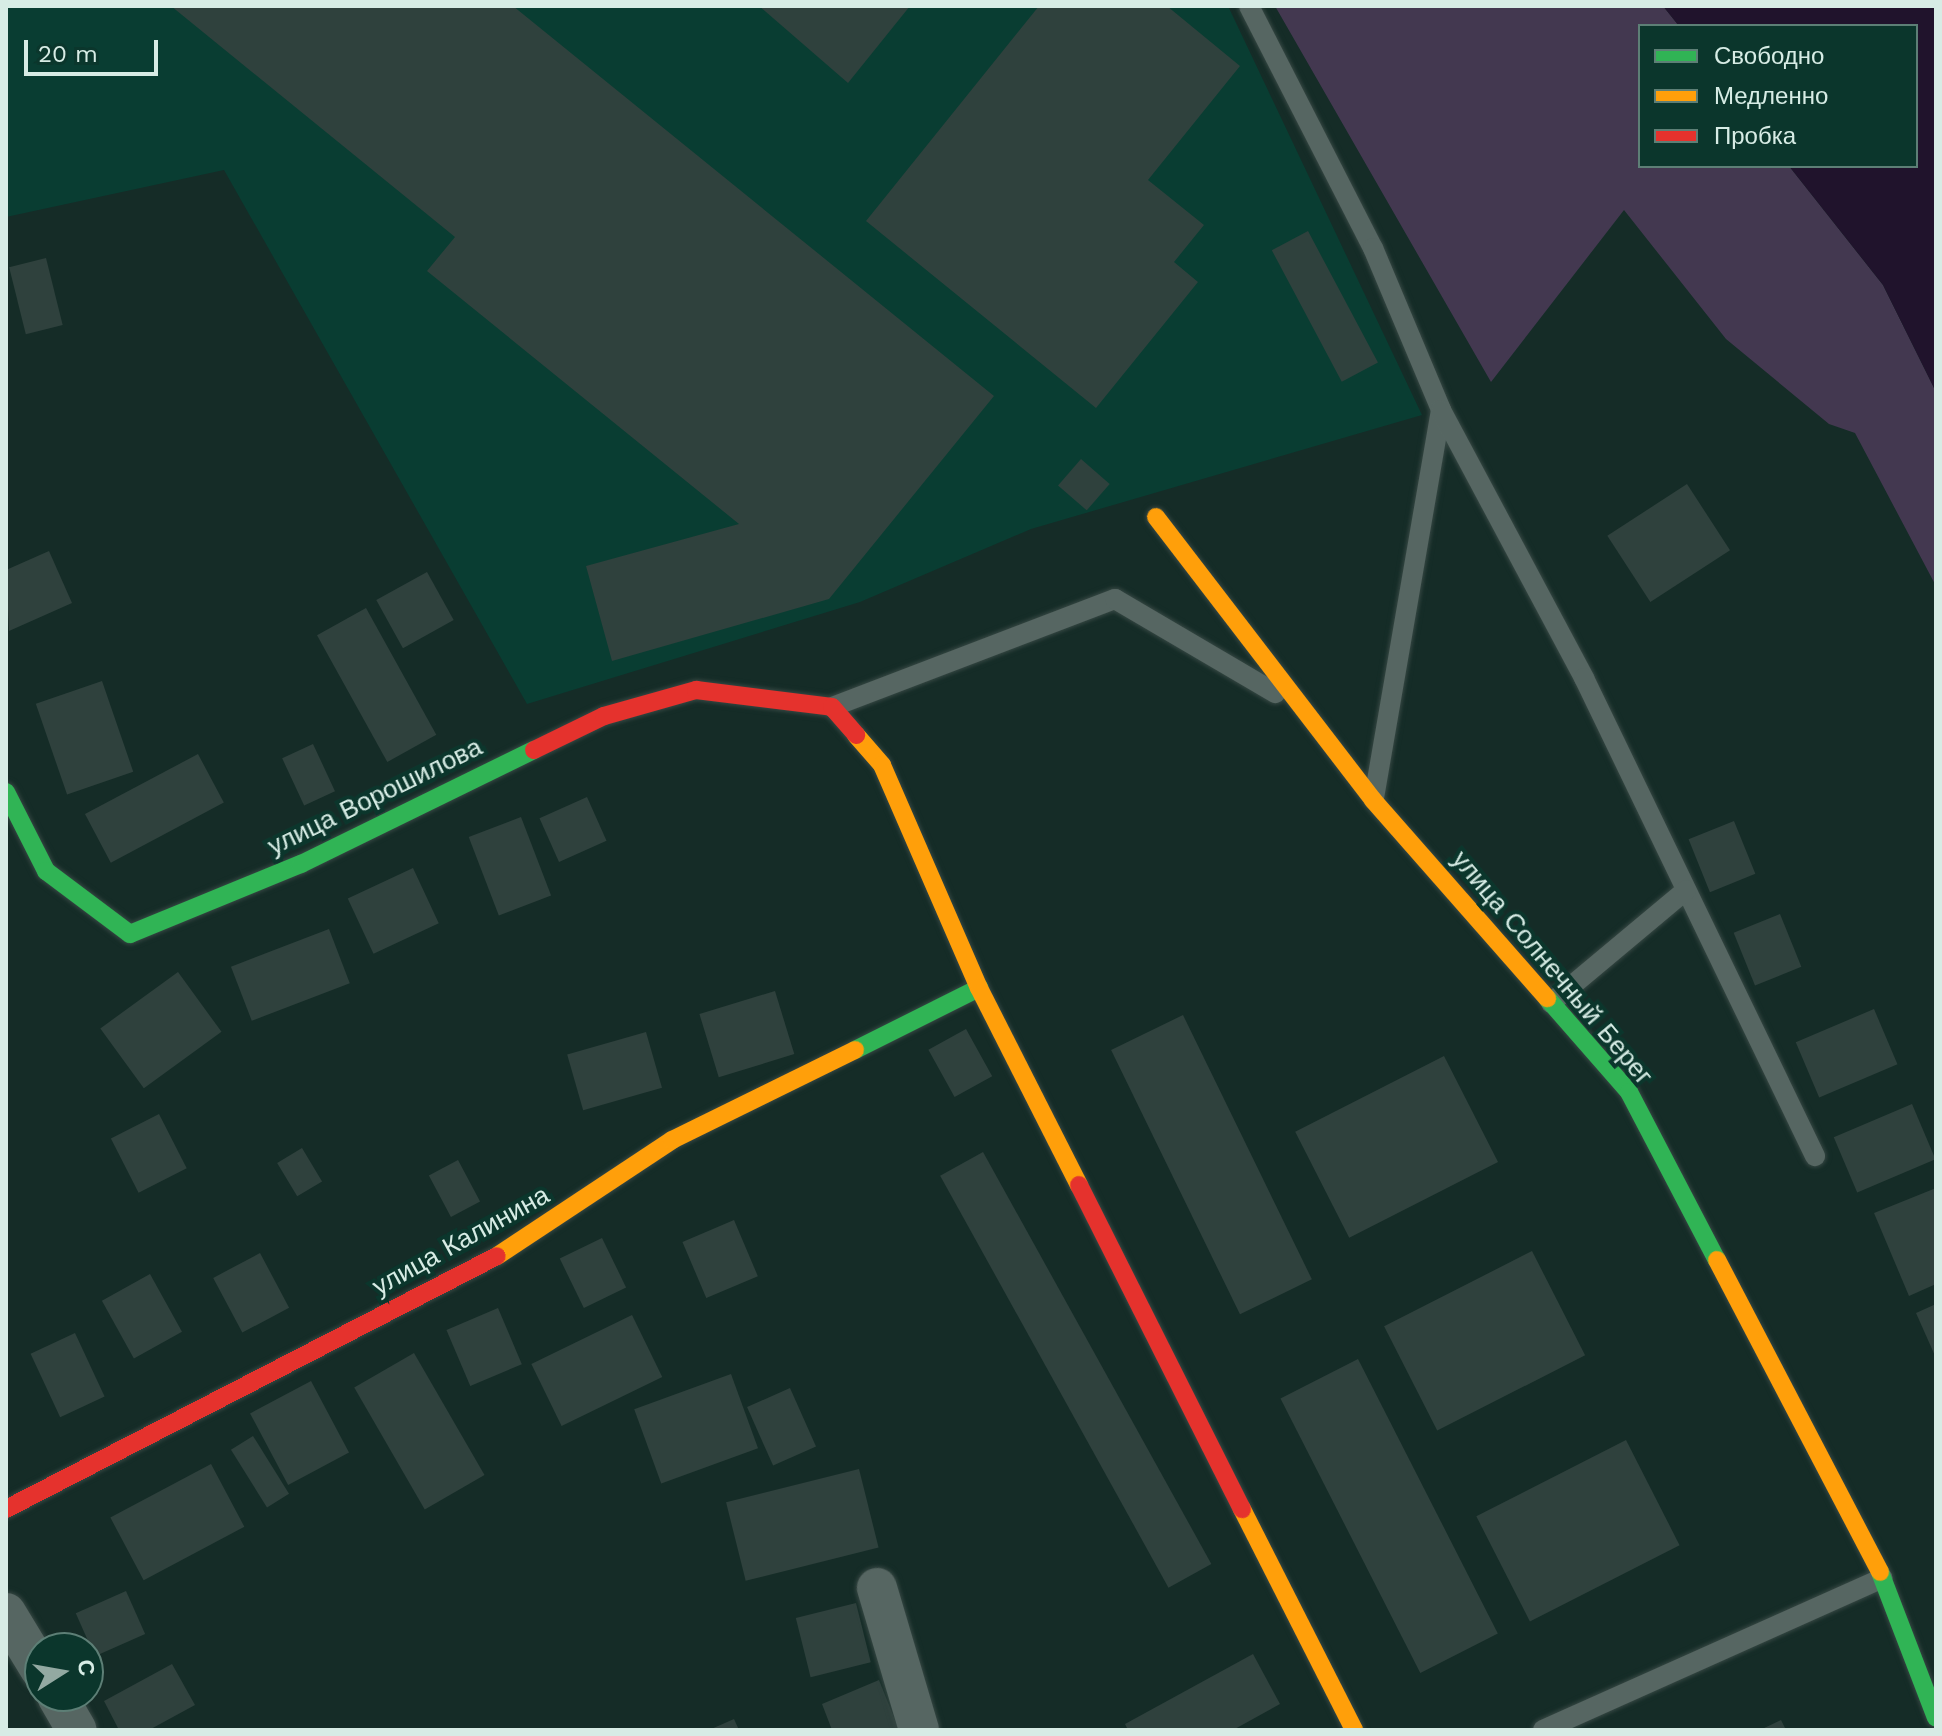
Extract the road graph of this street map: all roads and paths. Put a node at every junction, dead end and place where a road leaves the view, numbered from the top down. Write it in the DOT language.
graph roads {
  1 [pos="1249,6"];
  2 [pos="1441,410"];
  3 [pos="1156,517"];
  4 [pos="832,707"];
  5 [pos="1306,711"];
  6 [pos="6,792"];
  7 [pos="1373,800"];
  8 [pos="1686,890"];
  9 [pos="979,988"];
  10 [pos="1551,1003"];
  11 [pos="1815,1156"];
  12 [pos="6,1509"];
  13 [pos="1883,1578"];
  14 [pos="877,1588"];
  15 [pos="6,1613"];
  16 [pos="24,1643"];
  17 [pos="66,1712"];
  18 [pos="1936,1718"];
  19 [pos="77,1730"];
  20 [pos="919,1730"];
  21 [pos="1354,1730"];
  22 [pos="1543,1730"];
  1 -- 2 [label="lane"];
  2 -- 7 [label="lane"];
  2 -- 8 [label="lane"];
  3 -- 5 [label="street, улица Солнечный Берег"];
  4 -- 5 [label="lane"];
  4 -- 6 [label="street, улица Ворошилова"];
  4 -- 9 [label="street"];
  5 -- 7 [label="street, улица Солнечный Берег"];
  7 -- 10 [label="street, улица Солнечный Берег"];
  8 -- 10 [label="lane"];
  8 -- 11 [label="lane"];
  9 -- 12 [label="street, улица Калинина"];
  9 -- 21 [label="street"];
  10 -- 13 [label="street, улица Солнечный Берег"];
  13 -- 18 [label="street, улица Солнечный Берег"];
  13 -- 22 [label="lane"];
  14 -- 20 [label="street"];
  15 -- 16 [label="street"];
  17 -- 19 [label="street"];
}
